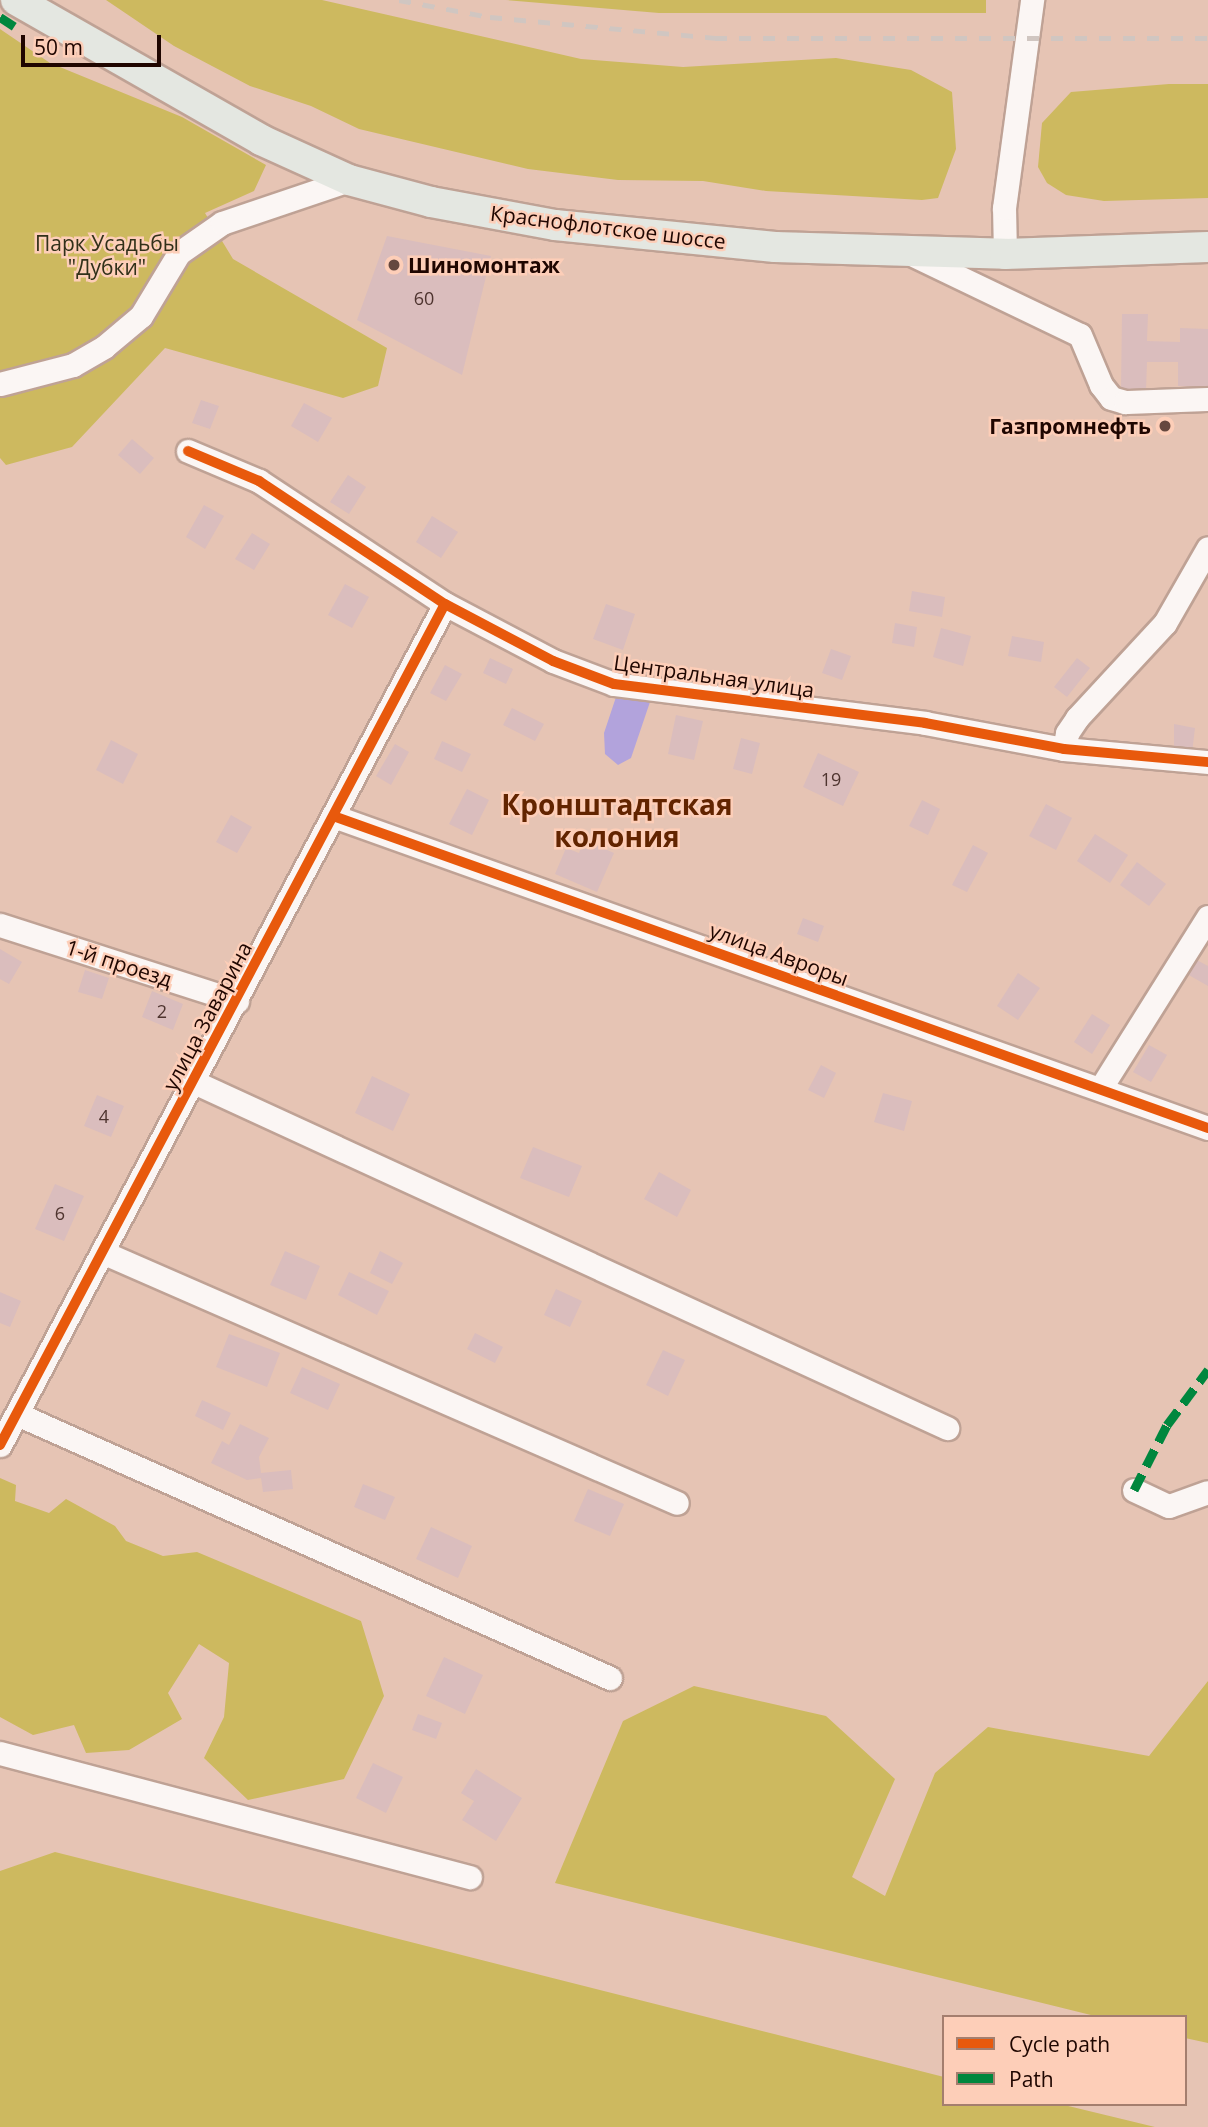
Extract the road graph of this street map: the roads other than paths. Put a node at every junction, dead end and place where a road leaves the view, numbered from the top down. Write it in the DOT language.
graph roads {
  1 [pos="16,0"];
  2 [pos="1032,0"];
  3 [pos="349,180"];
  4 [pos="1208,247"];
  5 [pos="908,253"];
  6 [pos="1005,254"];
  7 [pos="0,384"];
  8 [pos="1208,399"];
  9 [pos="188,451"];
  10 [pos="1208,548"];
  11 [pos="445,604"];
  12 [pos="1064,749"];
  13 [pos="1208,762"];
  14 [pos="336,817"];
  15 [pos="1208,917"];
  16 [pos="0,925"];
  17 [pos="237,1001"];
  18 [pos="194,1082"];
  19 [pos="1100,1089"];
  20 [pos="1208,1128"];
  21 [pos="102,1252"];
  22 [pos="17,1414"];
  23 [pos="947,1428"];
  24 [pos="0,1445"];
  25 [pos="1134,1490"];
  26 [pos="1208,1492"];
  27 [pos="677,1503"];
  28 [pos="610,1678"];
  29 [pos="0,1753"];
  30 [pos="470,1877"];
  1 -- 3 [label="main road, Краснофлотское шоссе"];
  2 -- 6 [label="street"];
  3 -- 5 [label="main road, Краснофлотское шоссе"];
  3 -- 7 [label="street"];
  4 -- 6 [label="main road, Краснофлотское шоссе"];
  5 -- 6 [label="main road, Краснофлотское шоссе"];
  5 -- 8 [label="street"];
  9 -- 11 [label="street, Центральная улица"];
  10 -- 12 [label="street"];
  11 -- 12 [label="street, Центральная улица"];
  11 -- 14 [label="street, улица Заварина"];
  12 -- 13 [label="street, Центральная улица"];
  14 -- 17 [label="street, улица Заварина"];
  14 -- 19 [label="street, улица Авроры"];
  15 -- 19 [label="street"];
  16 -- 17 [label="street, 1-й проезд"];
  17 -- 18 [label="street, улица Заварина"];
  18 -- 21 [label="street, улица Заварина"];
  18 -- 23 [label="street"];
  19 -- 20 [label="street, улица Авроры"];
  21 -- 22 [label="street, улица Заварина"];
  21 -- 27 [label="street"];
  22 -- 24 [label="street, улица Заварина"];
  22 -- 28 [label="street"];
  25 -- 26 [label="street"];
  29 -- 30 [label="street"];
}
